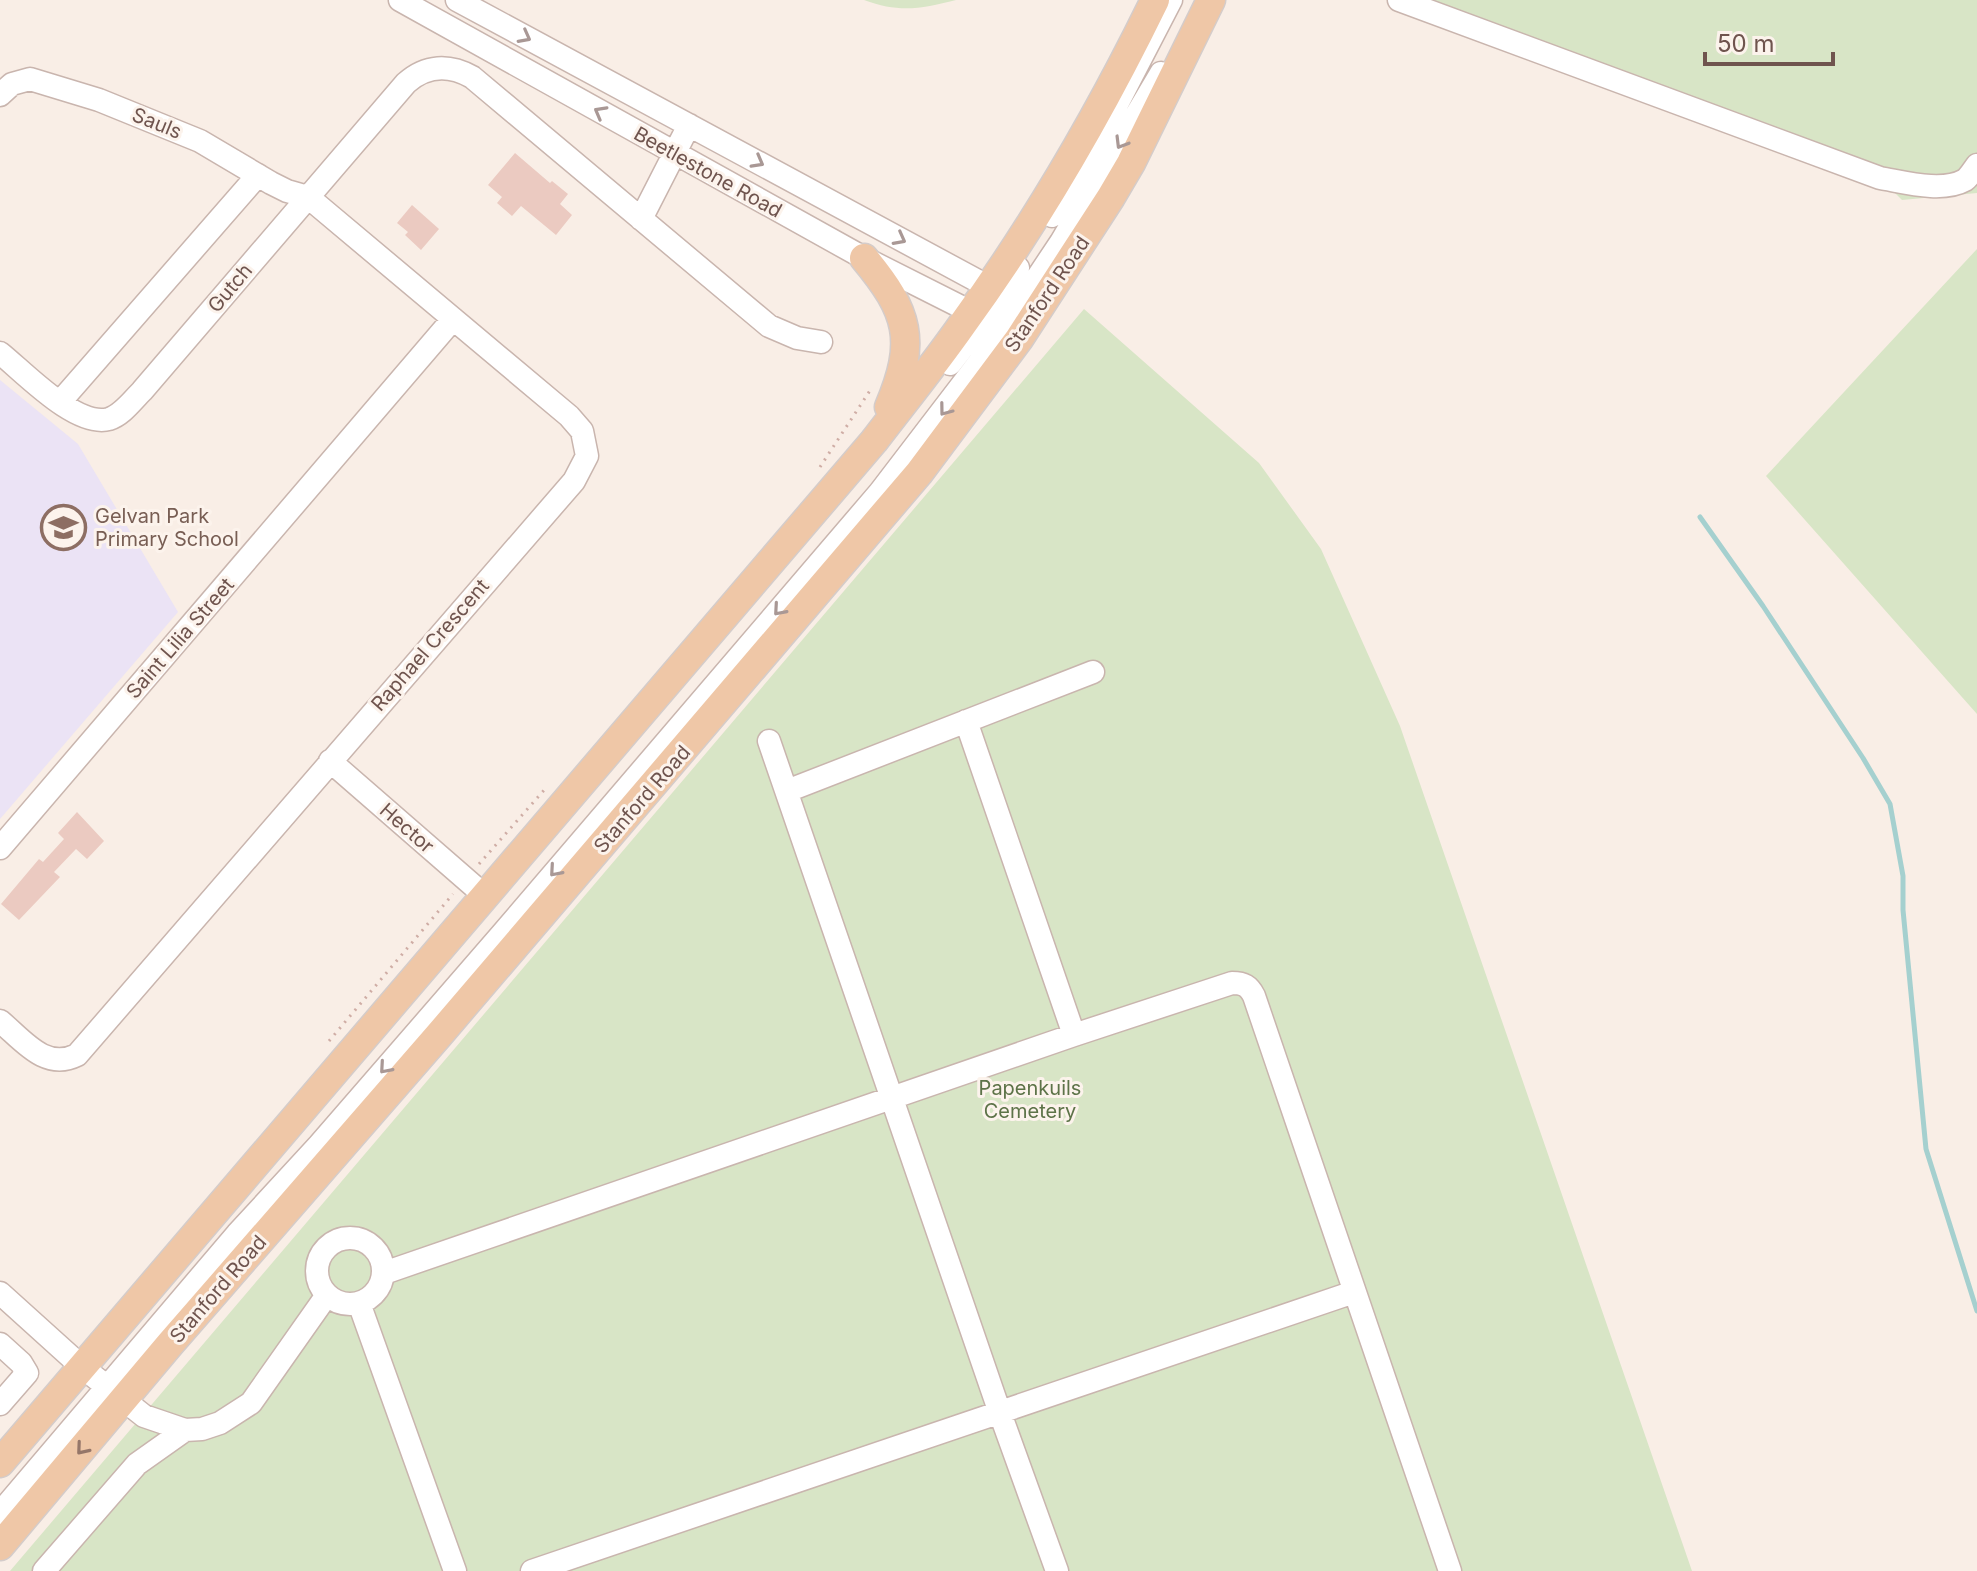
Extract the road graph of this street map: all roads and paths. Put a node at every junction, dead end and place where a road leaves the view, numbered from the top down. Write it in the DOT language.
graph roads {
  1 [pos="400,0"];
  2 [pos="457,0"];
  3 [pos="1155,0"];
  4 [pos="1171,0"];
  5 [pos="1197,0"];
  6 [pos="1211,0"];
  7 [pos="1399,0"];
  8 [pos="0,95"];
  9 [pos="689,125"];
  10 [pos="675,154"];
  11 [pos="1973,174"];
  12 [pos="258,175"];
  13 [pos="308,197"];
  14 [pos="641,219"];
  15 [pos="864,258"];
  16 [pos="1011,300"];
  17 [pos="453,319"];
  18 [pos="994,324"];
  19 [pos="821,342"];
  20 [pos="0,353"];
  21 [pos="875,383"];
  22 [pos="60,402"];
  23 [pos="874,441"];
  24 [pos="812,478"];
  25 [pos="1093,672"];
  26 [pos="966,721"];
  27 [pos="769,741"];
  28 [pos="330,761"];
  29 [pos="551,781"];
  30 [pos="787,791"];
  31 [pos="0,848"];
  32 [pos="475,887"];
  33 [pos="0,1021"];
  34 [pos="1074,1035"];
  35 [pos="327,1043"];
  36 [pos="892,1099"];
  37 [pos="384,1273"];
  38 [pos="1354,1292"];
  39 [pos="0,1293"];
  40 [pos="327,1295"];
  41 [pos="359,1303"];
  42 [pos="0,1344"];
  43 [pos="101,1382"];
  44 [pos="0,1404"];
  45 [pos="1000,1413"];
  46 [pos="185,1430"];
  47 [pos="1,1459"];
  48 [pos="0,1513"];
  49 [pos="0,1546"];
  50 [pos="46,1570"];
  51 [pos="455,1571"];
  52 [pos="532,1571"];
  53 [pos="1057,1571"];
  54 [pos="1450,1571"];
  10 -- 1 [label="street, Beetlestone Road, one-way"];
  2 -- 9 [label="street, Beetlestone Road, one-way"];
  3 -- 16 [label="main road, Stanford Road"];
  4 -- 16 [label="street"];
  5 -- 16 [label="street, one-way"];
  6 -- 16 [label="main road, Stanford Road"];
  7 -- 11 [label="street"];
  8 -- 12 [label="street, Sauls"];
  9 -- 10 [label="street"];
  9 -- 16 [label="street, Beetlestone Road, one-way"];
  10 -- 14 [label="street"];
  10 -- 15 [label="street, Beetlestone Road"];
  12 -- 13 [label="street, Sauls"];
  12 -- 22 [label="street"];
  13 -- 14 [label="street, Gutch"];
  13 -- 17 [label="street, Raphael Crescent"];
  13 -- 22 [label="street, Gutch"];
  14 -- 19 [label="street"];
  15 -- 18 [label="street, Beetlestone Road"];
  15 -- 23 [label="main road"];
  16 -- 18 [label="main road, Stanford Road"];
  16 -- 18 [label="main road, Stanford Road"];
  17 -- 28 [label="street, Raphael Crescent"];
  17 -- 31 [label="street, Saint Lilia Street"];
  18 -- 23 [label="main road, Stanford Road"];
  18 -- 43 [label="street"];
  18 -- 43 [label="main road, Stanford Road, one-way"];
  20 -- 22 [label="street, Gutch"];
  21 -- 24 [label="path"];
  23 -- 32 [label="main road, Stanford Road"];
  25 -- 26 [label="street"];
  26 -- 30 [label="street"];
  26 -- 34 [label="street"];
  27 -- 30 [label="street"];
  28 -- 32 [label="street, Hector"];
  28 -- 33 [label="street, Raphael Crescent"];
  29 -- 32 [label="path"];
  30 -- 36 [label="street"];
  32 -- 35 [label="path"];
  32 -- 43 [label="main road, Stanford Road"];
  34 -- 36 [label="street"];
  34 -- 38 [label="street"];
  36 -- 37 [label="street"];
  36 -- 45 [label="street"];
  37 -- 40 [label="street"];
  37 -- 41 [label="street"];
  38 -- 45 [label="street"];
  38 -- 54 [label="street"];
  39 -- 43 [label="street"];
  40 -- 41 [label="street"];
  40 -- 46 [label="street"];
  41 -- 51 [label="street"];
  42 -- 44 [label="street"];
  43 -- 46 [label="street"];
  43 -- 47 [label="main road, Stanford Road"];
  43 -- 48 [label="street"];
  43 -- 49 [label="main road, Stanford Road, one-way"];
  45 -- 52 [label="street"];
  45 -- 53 [label="street"];
  46 -- 50 [label="street"];
}
